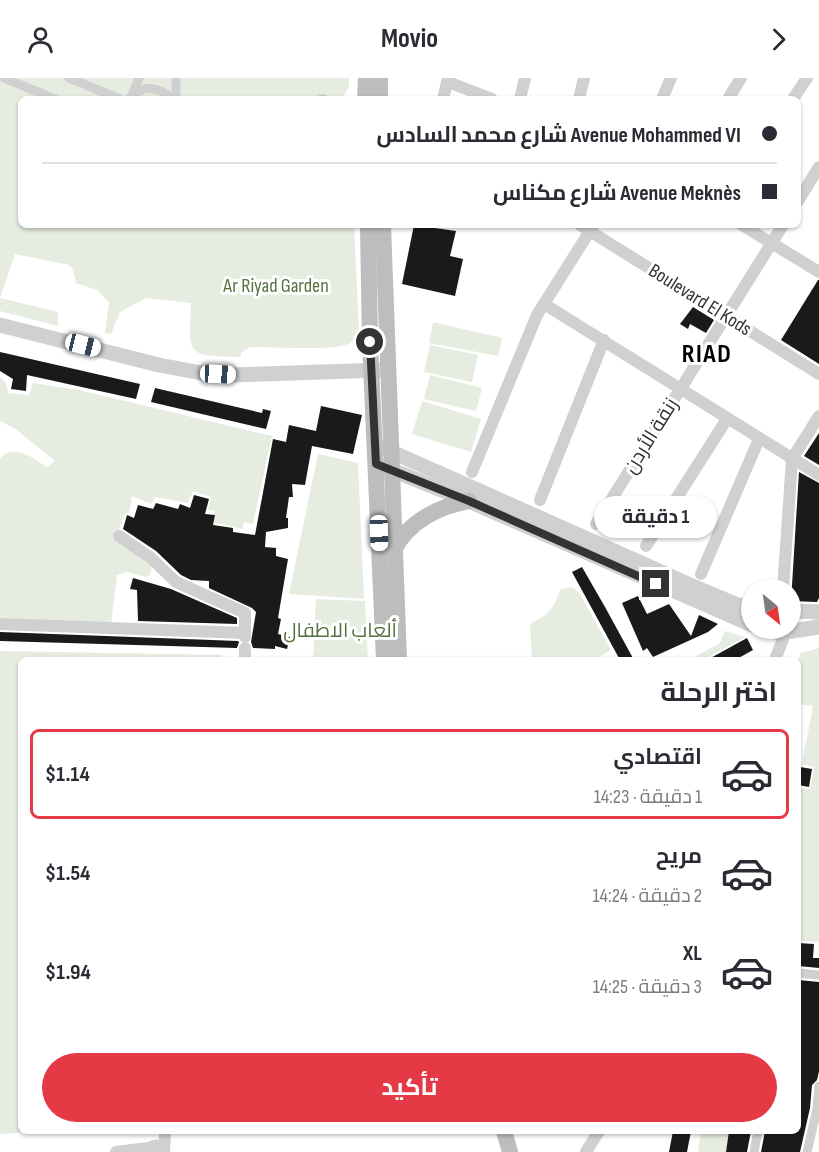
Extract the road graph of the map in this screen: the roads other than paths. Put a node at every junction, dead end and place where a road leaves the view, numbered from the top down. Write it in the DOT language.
graph roads {
  1 [pos="4,78"];
  2 [pos="69,78"];
  3 [pos="139,78"];
  4 [pos="176,78"];
  5 [pos="366,78"];
  6 [pos="380,78"];
  7 [pos="525,78"];
  8 [pos="584,78"];
  9 [pos="671,78"];
  10 [pos="741,78"];
  11 [pos="807,78"];
  12 [pos="448,80"];
  13 [pos="48,96"];
  14 [pos="113,96"];
  15 [pos="131,96"];
  16 [pos="132,96"];
  17 [pos="170,96"];
  18 [pos="174,96"];
  19 [pos="365,96"];
  20 [pos="380,96"];
  21 [pos="444,96"];
  22 [pos="485,96"];
  23 [pos="521,96"];
  24 [pos="580,96"];
  25 [pos="663,96"];
  26 [pos="730,96"];
  27 [pos="795,96"];
  28 [pos="819,167"];
  29 [pos="801,196"];
  30 [pos="368,228"];
  31 [pos="383,228"];
  32 [pos="587,228"];
  33 [pos="590,228"];
  34 [pos="747,228"];
  35 [pos="781,228"];
  36 [pos="772,243"];
  37 [pos="819,272"];
  38 [pos="544,304"];
  39 [pos="726,316"];
  40 [pos="0,325"];
  41 [pos="604,340"];
  42 [pos="380,370"];
  43 [pos="819,374"];
  44 [pos="680,389"];
  45 [pos="819,416"];
  46 [pos="727,419"];
  47 [pos="815,430"];
  48 [pos="759,439"];
  49 [pos="375,444"];
  50 [pos="392,452"];
  51 [pos="409,459"];
  52 [pos="792,459"];
  53 [pos="376,464"];
  54 [pos="472,472"];
  55 [pos="400,473"];
  56 [pos="819,475"];
  57 [pos="540,500"];
  58 [pos="469,501"];
  59 [pos="596,524"];
  60 [pos="119,536"];
  61 [pos="646,546"];
  62 [pos="394,550"];
  63 [pos="701,574"];
  64 [pos="784,579"];
  65 [pos="741,605"];
  66 [pos="801,611"];
  67 [pos="819,612"];
  68 [pos="741,620"];
  69 [pos="0,624"];
  70 [pos="819,627"];
  71 [pos="801,628"];
  72 [pos="777,639"];
  73 [pos="245,644"];
  74 [pos="384,657"];
  75 [pos="399,657"];
  76 [pos="776,657"];
  77 [pos="801,973"];
  78 [pos="819,975"];
  79 [pos="819,1086"];
  80 [pos="158,1134"];
  81 [pos="165,1134"];
  82 [pos="505,1134"];
  83 [pos="517,1134"];
  84 [pos="597,1134"];
  85 [pos="757,1134"];
  86 [pos="148,1149"];
  87 [pos="116,1152"];
  88 [pos="164,1152"];
  89 [pos="510,1152"];
  90 [pos="521,1152"];
  91 [pos="586,1152"];
  92 [pos="754,1152"];
  93 [pos="807,1152"];
  1 -- 13 [label="street"];
  2 -- 14 [label="street"];
  3 -- 15 [label="street"];
  4 -- 18 [label="street"];
  5 -- 19 [label="main road"];
  6 -- 20 [label="main road"];
  7 -- 23 [label="street"];
  8 -- 24 [label="street"];
  9 -- 25 [label="street"];
  10 -- 26 [label="street"];
  11 -- 27 [label="street"];
  12 -- 21 [label="street"];
  12 -- 22 [label="street"];
  16 -- 17 [label="street"];
  28 -- 29 [label="street"];
  30 -- 42 [label="main road"];
  31 -- 42 [label="main road"];
  32 -- 38 [label="street"];
  33 -- 39 [label="street, Boulevard El Kods"];
  34 -- 36 [label="street"];
  35 -- 36 [label="street, زنقة الأردن"];
  36 -- 37 [label="street"];
  36 -- 39 [label="street, زنقة الأردن"];
  38 -- 41 [label="street"];
  38 -- 54 [label="street"];
  39 -- 43 [label="street, Boulevard El Kods"];
  39 -- 44 [label="street, زنقة الأردن"];
  40 -- 42 [label="street"];
  41 -- 44 [label="street"];
  41 -- 57 [label="street"];
  42 -- 49 [label="main road"];
  42 -- 50 [label="main road"];
  44 -- 46 [label="street"];
  44 -- 59 [label="street, زنقة الأردن"];
  45 -- 47 [label="street"];
  46 -- 48 [label="street"];
  46 -- 61 [label="street"];
  47 -- 52 [label="street"];
  48 -- 52 [label="street"];
  48 -- 63 [label="street"];
  49 -- 50 [label="street"];
  49 -- 53 [label="main road"];
  50 -- 51 [label="street"];
  50 -- 55 [label="main road"];
  51 -- 55 [label="street"];
  51 -- 65 [label="street"];
  52 -- 56 [label="street"];
  52 -- 64 [label="street"];
  53 -- 55 [label="street"];
  53 -- 74 [label="main road"];
  55 -- 58 [label="street"];
  55 -- 62 [label="main road"];
  58 -- 62 [label="main road"];
  58 -- 68 [label="street"];
  60 -- 73 [label="street"];
  62 -- 75 [label="main road"];
  66 -- 67 [label="street"];
  69 -- 73 [label="street"];
  70 -- 71 [label="street"];
  72 -- 76 [label="street"];
  77 -- 78 [label="street"];
  79 -- 93 [label="street"];
  80 -- 86 [label="street"];
  81 -- 88 [label="street"];
  82 -- 89 [label="main road"];
  83 -- 90 [label="main road"];
  84 -- 91 [label="street"];
  85 -- 92 [label="street"];
  86 -- 87 [label="street"];
  86 -- 88 [label="street"];
}
